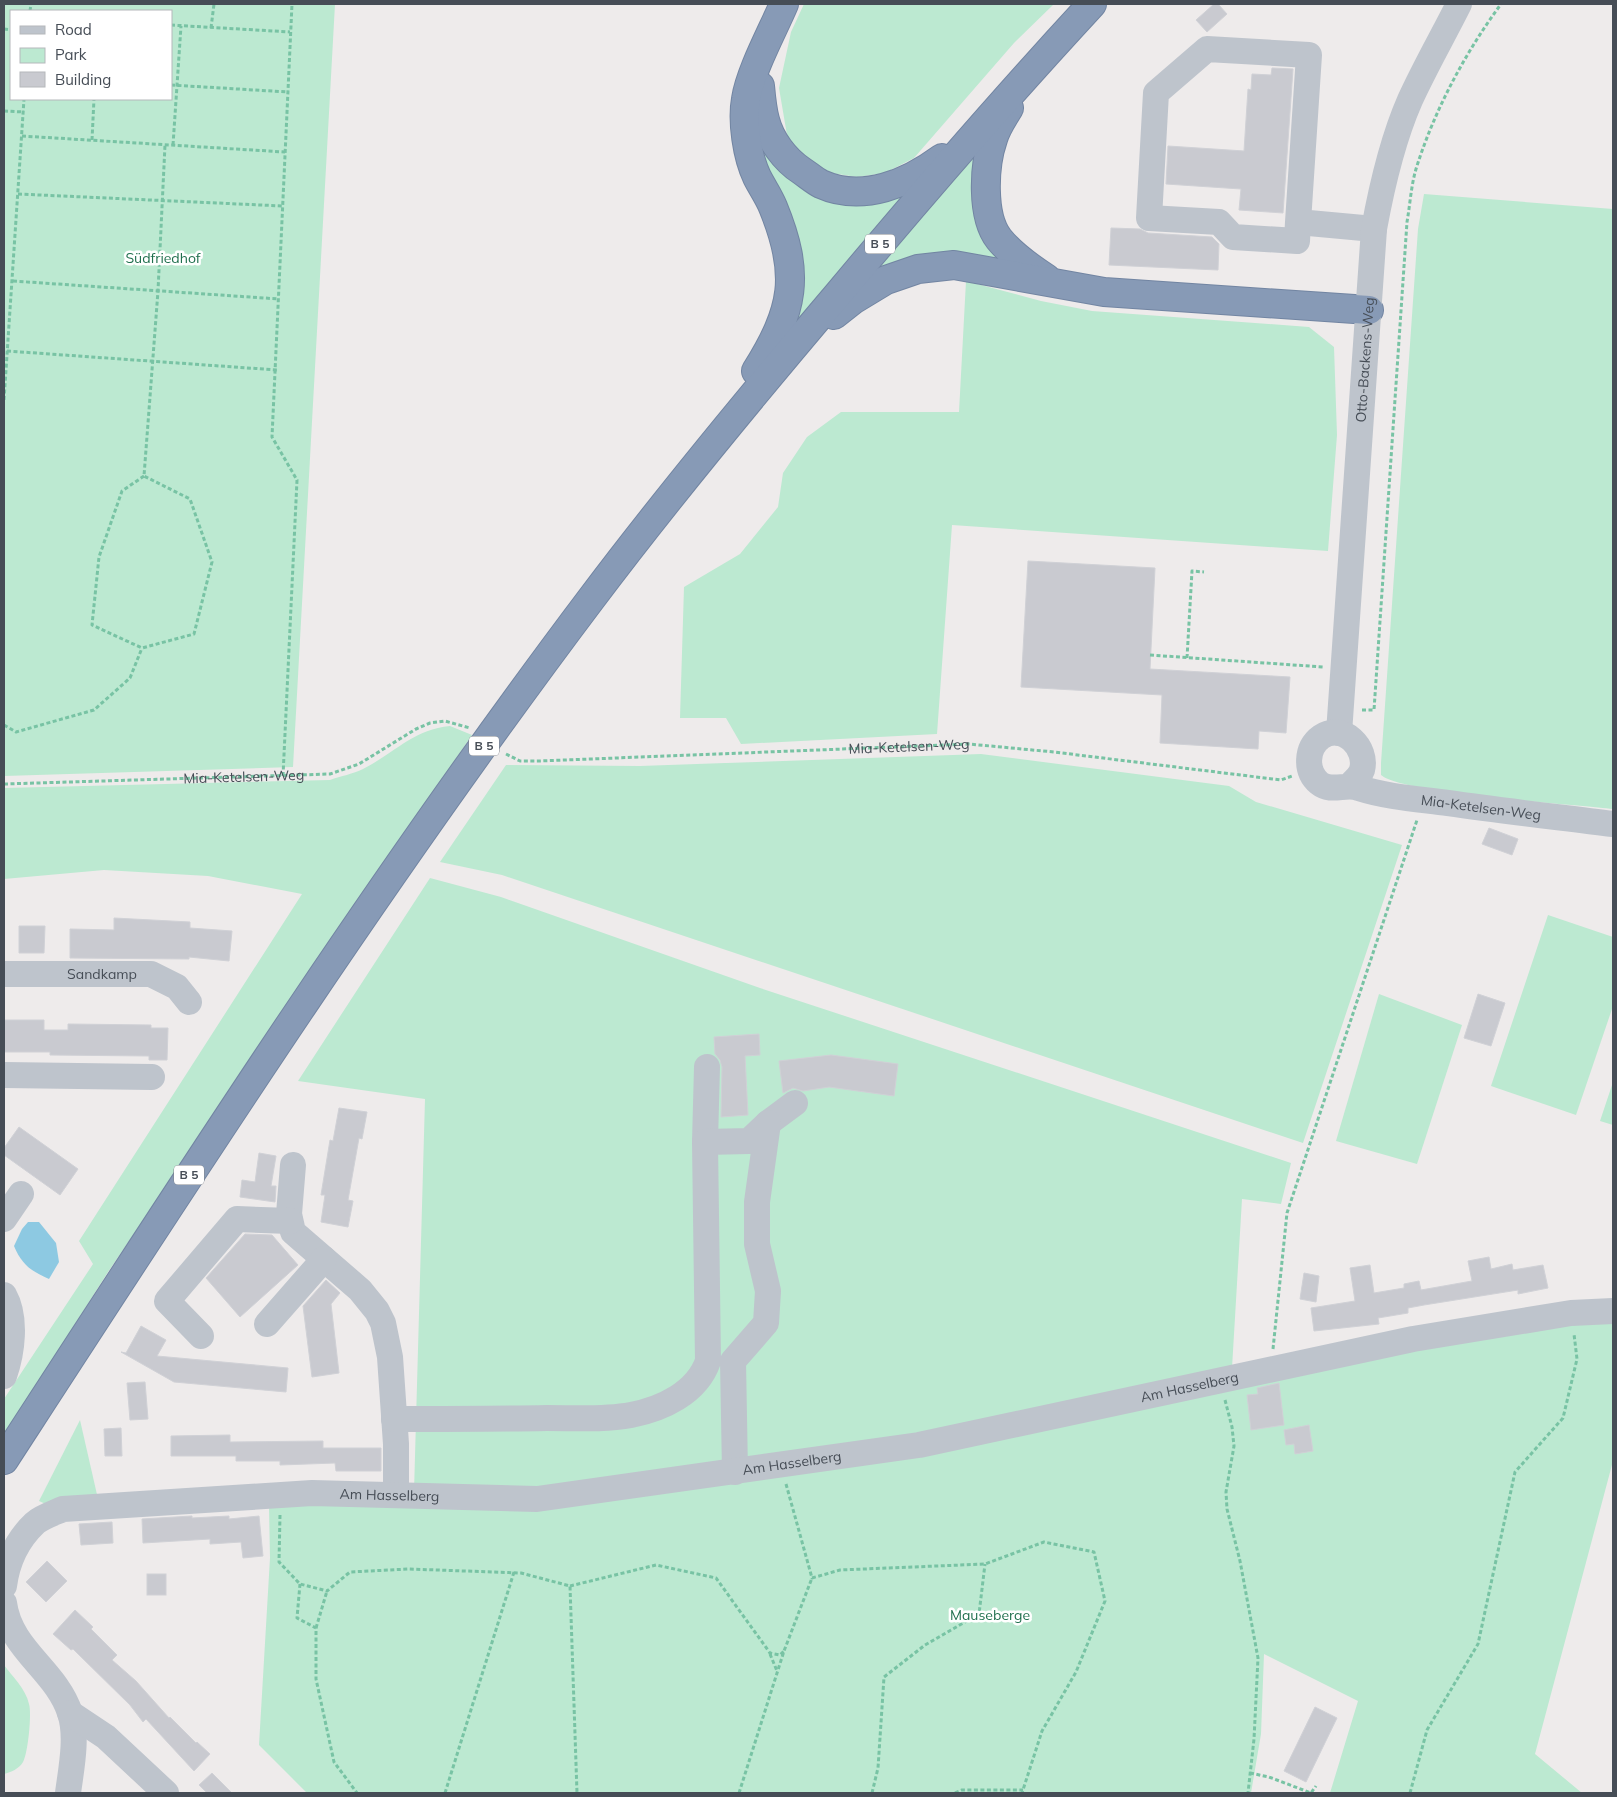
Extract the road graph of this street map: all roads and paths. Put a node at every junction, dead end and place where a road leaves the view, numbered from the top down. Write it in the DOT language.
graph roads {
  1 [pos="214,4"];
  2 [pos="292,4"];
  3 [pos="784,4"];
  4 [pos="1092,4"];
  5 [pos="1459,4"];
  6 [pos="1501,4"];
  7 [pos="172,26"];
  8 [pos="181,26"];
  9 [pos="211,28"];
  10 [pos="290,32"];
  11 [pos="757,68"];
  12 [pos="1025,76"];
  13 [pos="172,85"];
  14 [pos="177,85"];
  15 [pos="288,92"];
  16 [pos="24,100"];
  17 [pos="94,100"];
  18 [pos="4,111"];
  19 [pos="24,112"];
  20 [pos="22,136"];
  21 [pos="971,136"];
  22 [pos="92,140"];
  23 [pos="165,145"];
  24 [pos="173,145"];
  25 [pos="285,152"];
  26 [pos="18,194"];
  27 [pos="163,200"];
  28 [pos="283,206"];
  29 [pos="1298,222"];
  30 [pos="1374,229"];
  31 [pos="13,281"];
  32 [pos="1058,285"];
  33 [pos="158,291"];
  34 [pos="279,299"];
  35 [pos="1369,310"];
  36 [pos="7,351"];
  37 [pos="788,352"];
  38 [pos="151,361"];
  39 [pos="276,370"];
  40 [pos="4,400"];
  41 [pos="700,458"];
  42 [pos="144,476"];
  43 [pos="1204,572"];
  44 [pos="142,648"];
  45 [pos="1150,655"];
  46 [pos="1187,658"];
  47 [pos="1343,669"];
  48 [pos="1340,721"];
  49 [pos="4,725"];
  50 [pos="470,728"];
  51 [pos="506,754"];
  52 [pos="1309,768"];
  53 [pos="283,776"];
  54 [pos="4,784"];
  55 [pos="1350,785"];
  56 [pos="1423,800"];
  57 [pos="1613,824"];
  58 [pos="4,974"];
  59 [pos="189,1002"];
  60 [pos="707,1067"];
  61 [pos="4,1076"];
  62 [pos="152,1077"];
  63 [pos="795,1103"];
  64 [pos="768,1123"];
  65 [pos="705,1142"];
  66 [pos="294,1164"];
  67 [pos="21,1194"];
  68 [pos="4,1219"];
  69 [pos="290,1221"];
  70 [pos="324,1259"];
  71 [pos="4,1295"];
  72 [pos="1613,1311"];
  73 [pos="1571,1313"];
  74 [pos="267,1324"];
  75 [pos="201,1336"];
  76 [pos="708,1361"];
  77 [pos="733,1361"];
  78 [pos="1270,1370"];
  79 [pos="4,1376"];
  80 [pos="1219,1380"];
  81 [pos="394,1419"];
  82 [pos="4,1460"];
  83 [pos="735,1472"];
  84 [pos="787,1486"];
  85 [pos="396,1494"];
  86 [pos="280,1528"];
  87 [pos="985,1564"];
  88 [pos="514,1572"];
  89 [pos="812,1578"];
  90 [pos="300,1584"];
  91 [pos="4,1586"];
  92 [pos="570,1586"];
  93 [pos="327,1591"];
  94 [pos="4,1603"];
  95 [pos="316,1628"];
  96 [pos="784,1651"];
  97 [pos="770,1653"];
  98 [pos="777,1672"];
  99 [pos="70,1713"];
  100 [pos="1250,1773"];
  101 [pos="1316,1786"];
  102 [pos="1022,1791"];
  103 [pos="68,1793"];
  104 [pos="166,1793"];
  105 [pos="357,1793"];
  106 [pos="445,1793"];
  107 [pos="577,1793"];
  108 [pos="739,1793"];
  109 [pos="872,1793"];
  110 [pos="955,1793"];
  111 [pos="1248,1793"];
  112 [pos="1410,1793"];
  1 -- 9 [label="path"];
  2 -- 10 [label="path"];
  3 -- 11 [label="highway"];
  4 -- 12 [label="highway, B 5"];
  5 -- 30 [label="street, Otto-Backens-Weg"];
  6 -- 48 [label="path"];
  7 -- 8 [label="path"];
  8 -- 9 [label="path"];
  8 -- 14 [label="path"];
  9 -- 10 [label="path"];
  10 -- 15 [label="path"];
  11 -- 21 [label="highway"];
  11 -- 41 [label="highway"];
  12 -- 21 [label="highway, B 5"];
  12 -- 32 [label="highway"];
  13 -- 14 [label="path"];
  14 -- 15 [label="path"];
  14 -- 24 [label="path"];
  15 -- 25 [label="path"];
  16 -- 19 [label="path"];
  17 -- 22 [label="path"];
  18 -- 19 [label="path"];
  19 -- 20 [label="path"];
  20 -- 22 [label="path"];
  20 -- 26 [label="path"];
  21 -- 37 [label="highway, B 5"];
  22 -- 23 [label="path"];
  23 -- 24 [label="path"];
  23 -- 27 [label="path"];
  24 -- 25 [label="path"];
  25 -- 28 [label="path"];
  26 -- 27 [label="path"];
  26 -- 31 [label="path"];
  27 -- 28 [label="path"];
  27 -- 33 [label="path"];
  28 -- 34 [label="path"];
  29 -- 29 [label="street"];
  29 -- 30 [label="street"];
  30 -- 35 [label="street, Otto-Backens-Weg"];
  31 -- 33 [label="path"];
  31 -- 36 [label="path"];
  32 -- 35 [label="highway"];
  32 -- 37 [label="highway"];
  33 -- 34 [label="path"];
  33 -- 38 [label="path"];
  34 -- 39 [label="path"];
  35 -- 47 [label="street, Otto-Backens-Weg"];
  36 -- 38 [label="path"];
  36 -- 40 [label="path"];
  37 -- 41 [label="highway, B 5"];
  38 -- 39 [label="path"];
  38 -- 42 [label="path"];
  39 -- 53 [label="path"];
  41 -- 82 [label="highway, B 5"];
  42 -- 44 [label="path"];
  42 -- 44 [label="path"];
  43 -- 46 [label="path"];
  44 -- 49 [label="path"];
  45 -- 46 [label="path"];
  46 -- 47 [label="path"];
  47 -- 48 [label="street, Otto-Backens-Weg"];
  48 -- 52 [label="street"];
  48 -- 55 [label="street"];
  50 -- 53 [label="path, Mia-Ketelsen-Weg"];
  51 -- 52 [label="path, Mia-Ketelsen-Weg"];
  52 -- 55 [label="street, Mia-Ketelsen-Weg"];
  53 -- 54 [label="path, Mia-Ketelsen-Weg"];
  55 -- 56 [label="street, Mia-Ketelsen-Weg"];
  56 -- 57 [label="street, Mia-Ketelsen-Weg"];
  56 -- 78 [label="path"];
  58 -- 59 [label="street, Sandkamp"];
  60 -- 65 [label="street"];
  61 -- 62 [label="street"];
  63 -- 64 [label="street"];
  64 -- 65 [label="street"];
  64 -- 77 [label="street"];
  65 -- 76 [label="street"];
  66 -- 69 [label="street"];
  67 -- 68 [label="street"];
  69 -- 70 [label="street"];
  69 -- 75 [label="street"];
  70 -- 74 [label="street"];
  70 -- 81 [label="street"];
  71 -- 79 [label="street"];
  72 -- 73 [label="street, Am Hasselberg"];
  73 -- 78 [label="street, Am Hasselberg"];
  73 -- 112 [label="path"];
  76 -- 77 [label="street"];
  76 -- 81 [label="street"];
  77 -- 83 [label="street"];
  78 -- 80 [label="street, Am Hasselberg"];
  80 -- 83 [label="street, Am Hasselberg"];
  80 -- 100 [label="path"];
  81 -- 85 [label="street"];
  83 -- 85 [label="street, Am Hasselberg"];
  84 -- 89 [label="path"];
  85 -- 91 [label="street, Am Hasselberg"];
  86 -- 90 [label="path"];
  87 -- 89 [label="path"];
  87 -- 102 [label="path"];
  87 -- 109 [label="path"];
  88 -- 92 [label="path"];
  88 -- 93 [label="path"];
  88 -- 106 [label="path"];
  89 -- 96 [label="path"];
  90 -- 93 [label="path"];
  90 -- 95 [label="path"];
  92 -- 97 [label="path"];
  92 -- 107 [label="path"];
  93 -- 95 [label="path"];
  94 -- 99 [label="street"];
  95 -- 105 [label="path"];
  96 -- 97 [label="path"];
  96 -- 98 [label="path"];
  97 -- 98 [label="path"];
  98 -- 108 [label="path"];
  99 -- 103 [label="street"];
  99 -- 104 [label="street"];
  100 -- 101 [label="path"];
  100 -- 111 [label="path"];
  102 -- 110 [label="path"];
}
